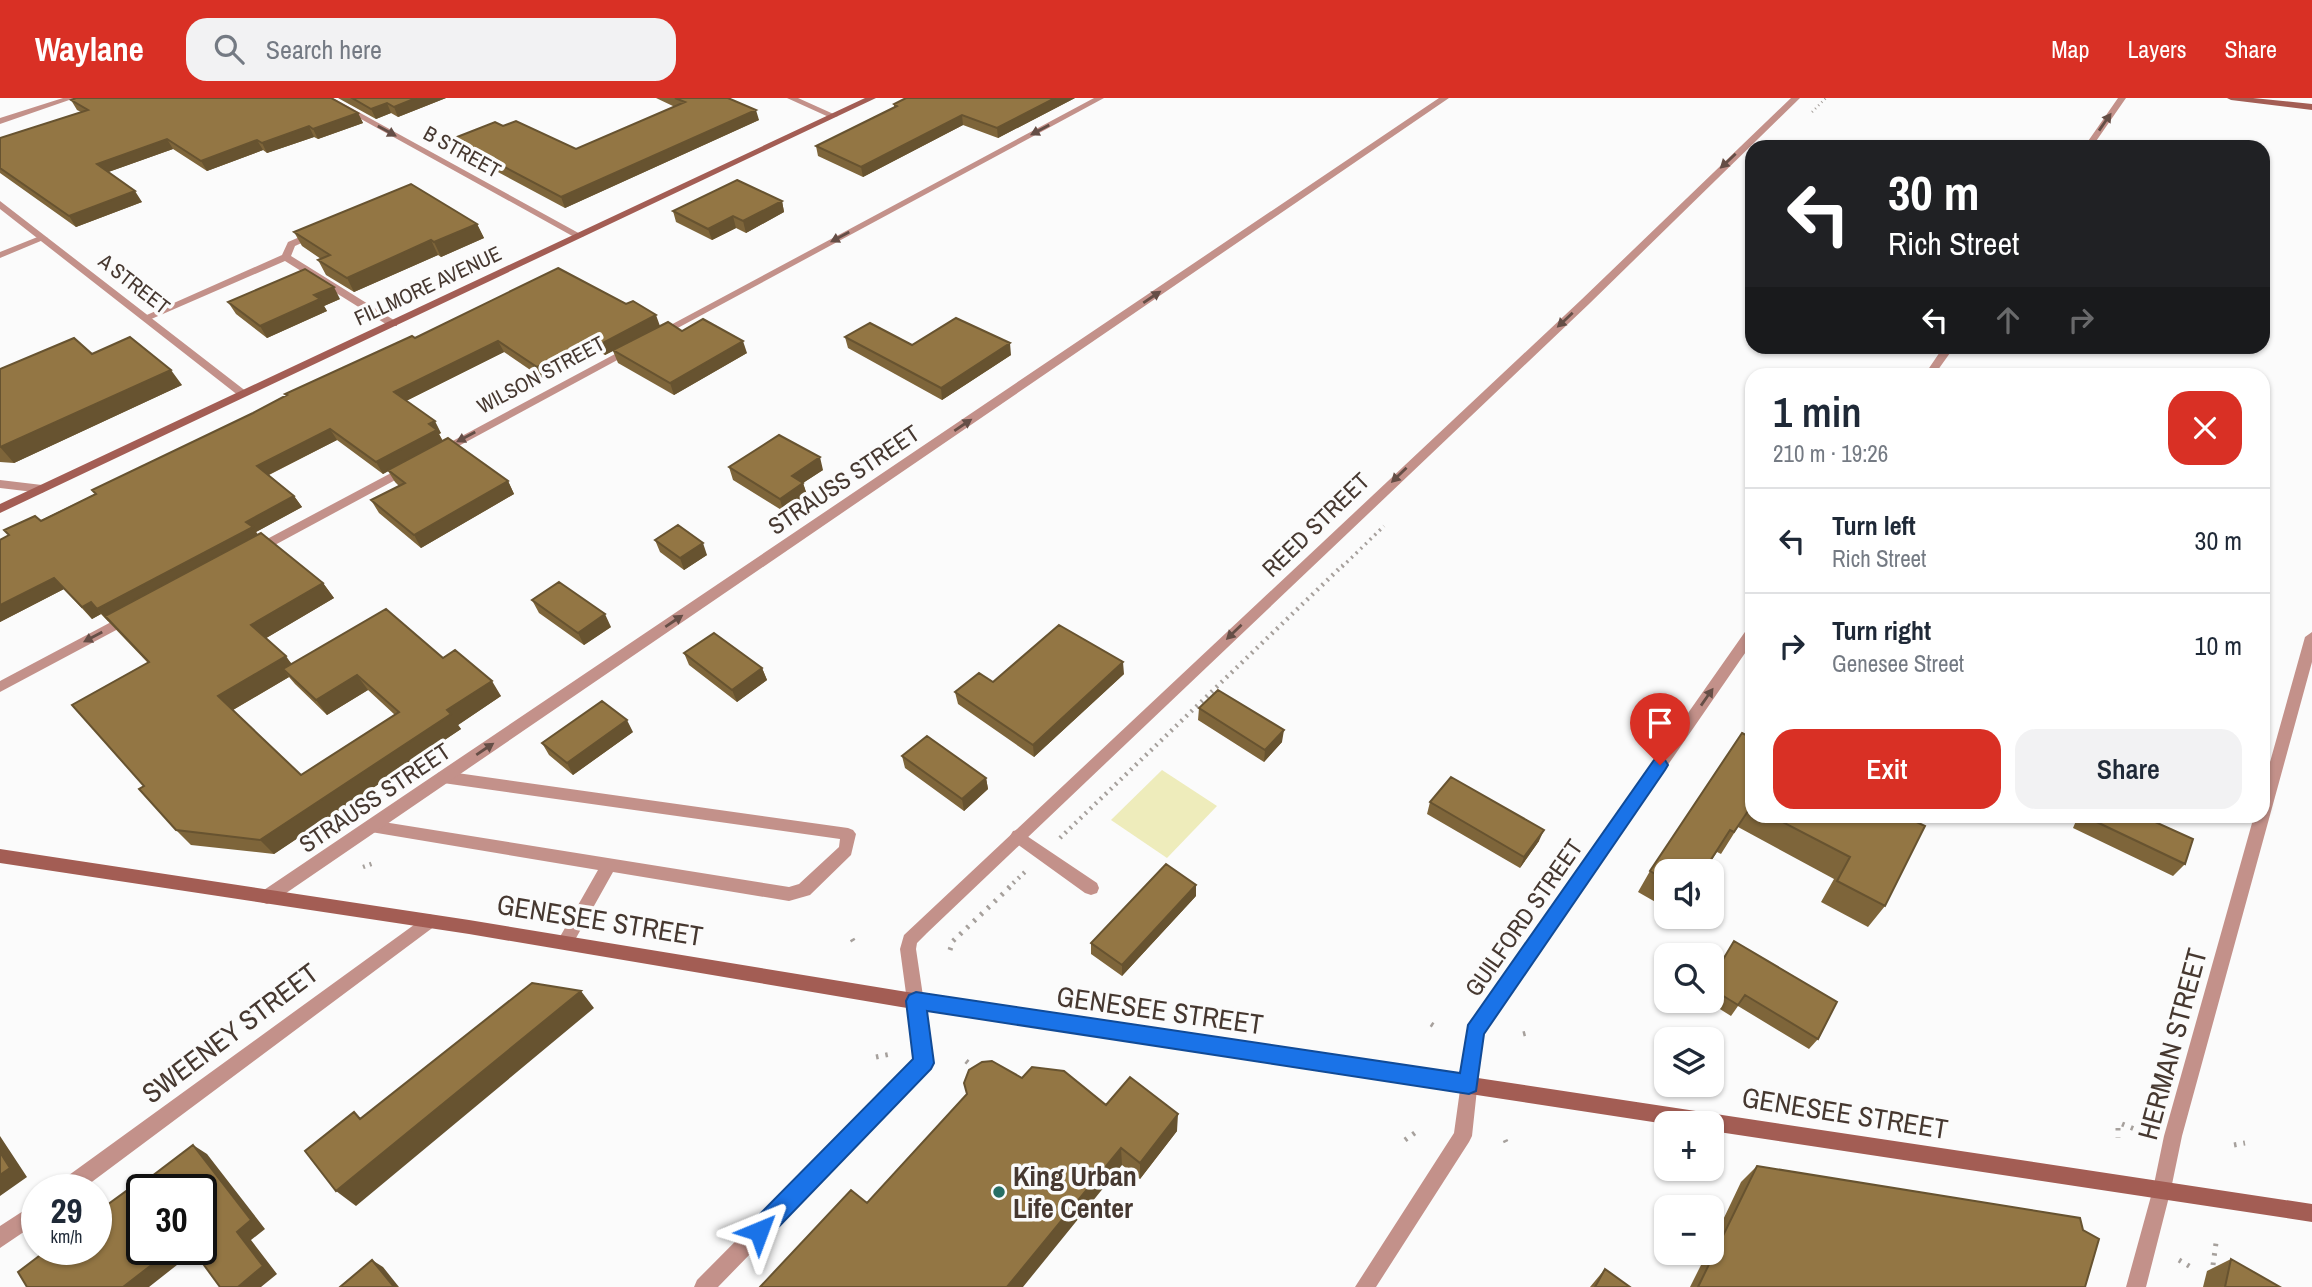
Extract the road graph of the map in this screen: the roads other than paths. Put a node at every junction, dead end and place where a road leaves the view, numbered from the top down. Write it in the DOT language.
graph roads {
  1 [pos="71,98"];
  2 [pos="327,98"];
  3 [pos="792,98"];
  4 [pos="872,98"];
  5 [pos="1100,98"];
  6 [pos="1446,98"];
  7 [pos="1796,98"];
  8 [pos="2122,98"];
  9 [pos="2231,98"];
  10 [pos="2312,107"];
  11 [pos="834,116"];
  12 [pos="0,121"];
  13 [pos="1753,140"];
  14 [pos="2093,140"];
  15 [pos="1745,147"];
  16 [pos="0,204"];
  17 [pos="329,228"];
  18 [pos="579,236"];
  19 [pos="43,238"];
  20 [pos="0,255"];
  21 [pos="286,257"];
  22 [pos="145,318"];
  23 [pos="393,324"];
  24 [pos="652,338"];
  25 [pos="640,344"];
  26 [pos="243,394"];
  27 [pos="0,484"];
  28 [pos="41,489"];
  29 [pos="0,509"];
  30 [pos="241,558"];
  31 [pos="145,610"];
  32 [pos="2312,637"];
  33 [pos="1745,642"];
  34 [pos="0,687"];
  35 [pos="443,777"];
  36 [pos="2270,786"];
  37 [pos="2260,823"];
  38 [pos="371,826"];
  39 [pos="1018,836"];
  40 [pos="0,856"];
  41 [pos="609,865"];
  42 [pos="1091,888"];
  43 [pos="267,897"];
  44 [pos="429,921"];
  45 [pos="565,942"];
  46 [pos="916,1001"];
  47 [pos="1469,1084"];
  48 [pos="87,1174"];
  49 [pos="2162,1189"];
  50 [pos="2312,1213"];
  51 [pos="21,1223"];
  52 [pos="0,1238"];
  53 [pos="704,1287"];
  54 [pos="1365,1287"];
  55 [pos="2136,1287"];
  1 -- 12 [label="street"];
  2 -- 18 [label="street, B STREET, one-way"];
  3 -- 11 [label="street"];
  4 -- 11 [label="main road, FILLMORE AVENUE"];
  5 -- 24 [label="street, one-way"];
  35 -- 6 [label="street, STRAUSS STREET, one-way"];
  7 -- 13 [label="street, REED STREET, one-way"];
  14 -- 8 [label="street, one-way"];
  9 -- 10 [label="main road"];
  11 -- 18 [label="main road, FILLMORE AVENUE"];
  15 -- 39 [label="street, REED STREET, one-way"];
  16 -- 19 [label="street, A STREET"];
  17 -- 21 [label="street"];
  18 -- 23 [label="main road, FILLMORE AVENUE"];
  19 -- 20 [label="street"];
  19 -- 22 [label="street, A STREET"];
  21 -- 22 [label="street"];
  21 -- 23 [label="street"];
  22 -- 26 [label="street, A STREET"];
  23 -- 26 [label="main road, FILLMORE AVENUE"];
  25 -- 30 [label="street, WILSON STREET, one-way"];
  26 -- 28 [label="main road, FILLMORE AVENUE"];
  27 -- 28 [label="street"];
  28 -- 29 [label="main road, FILLMORE AVENUE"];
  31 -- 34 [label="street, one-way"];
  32 -- 36 [label="street, HERMAN STREET"];
  47 -- 33 [label="street, GUILFORD STREET, one-way"];
  35 -- 38 [label="street, STRAUSS STREET"];
  35 -- 41 [label="street"];
  37 -- 49 [label="street, HERMAN STREET"];
  38 -- 41 [label="street"];
  38 -- 43 [label="street, STRAUSS STREET"];
  39 -- 42 [label="street"];
  39 -- 46 [label="street, REED STREET"];
  40 -- 43 [label="main road, GENESEE STREET"];
  41 -- 45 [label="street"];
  43 -- 44 [label="main road, GENESEE STREET"];
  44 -- 45 [label="main road, GENESEE STREET"];
  44 -- 48 [label="street, SWEENEY STREET"];
  45 -- 46 [label="main road, GENESEE STREET"];
  46 -- 47 [label="main road, GENESEE STREET"];
  46 -- 53 [label="street"];
  47 -- 49 [label="main road, GENESEE STREET"];
  47 -- 54 [label="street, GUILFORD STREET"];
  49 -- 50 [label="main road, GENESEE STREET"];
  49 -- 55 [label="street, HERMAN STREET"];
  51 -- 52 [label="street"];
}
